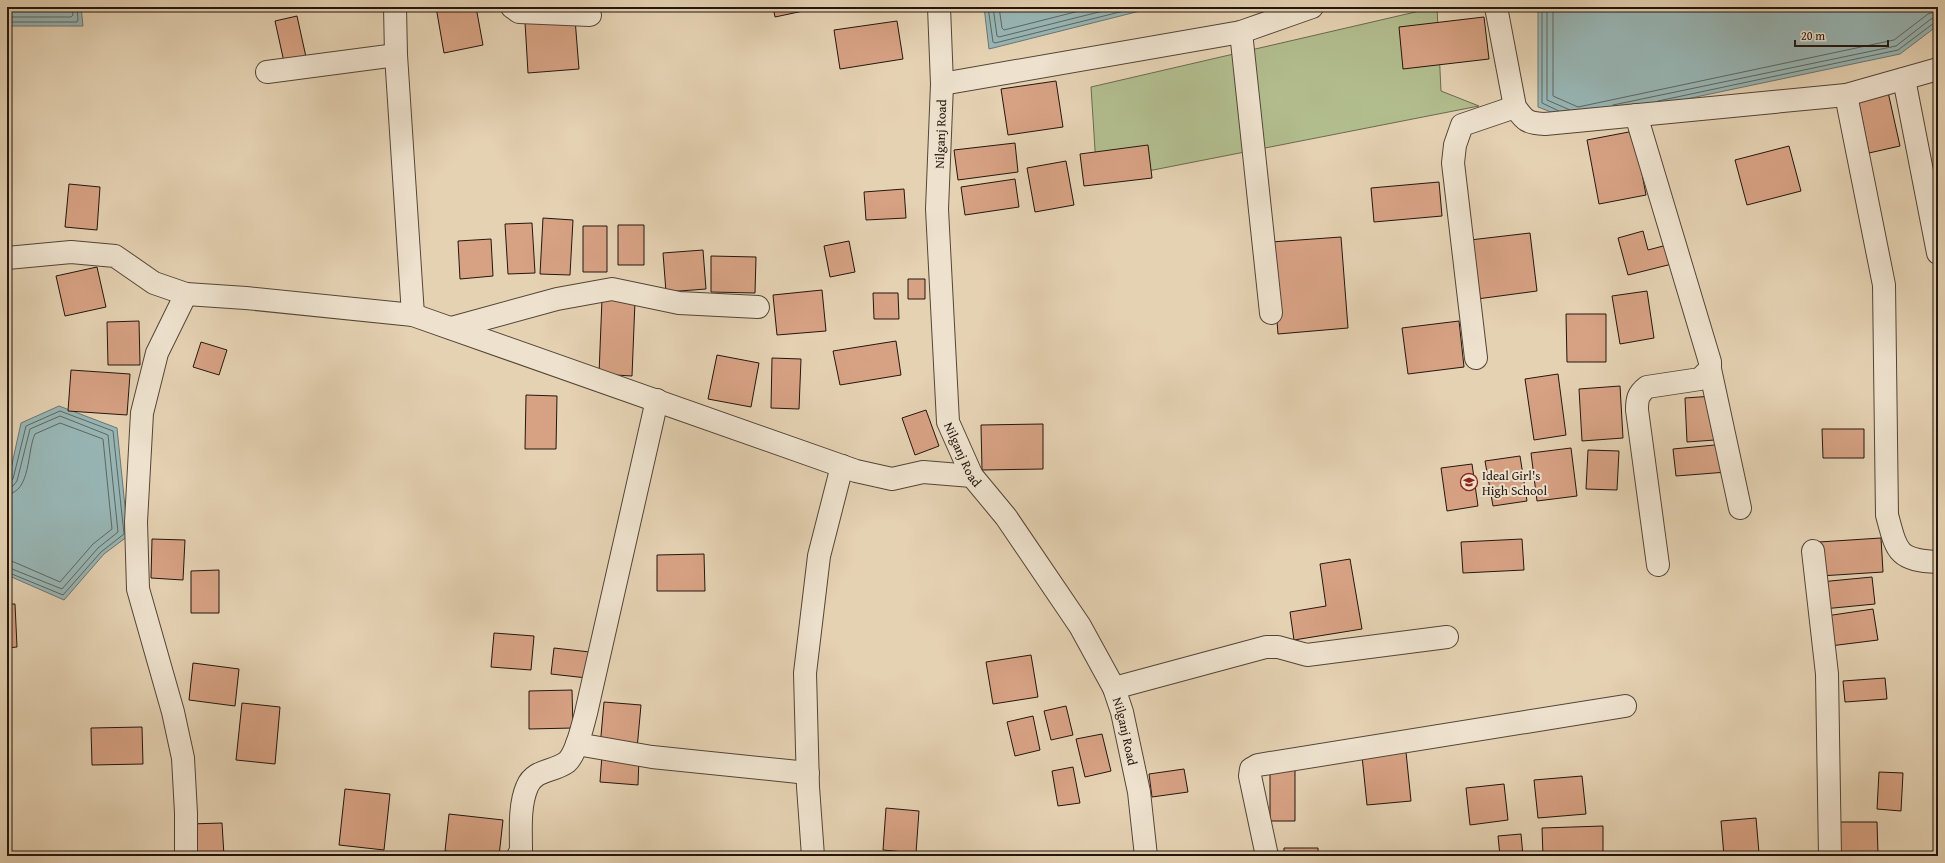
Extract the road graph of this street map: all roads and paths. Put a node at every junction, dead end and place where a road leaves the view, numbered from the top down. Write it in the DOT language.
graph roads {
  1 [pos="395,7"];
  2 [pos="512,7"];
  3 [pos="939,7"];
  4 [pos="1312,7"];
  5 [pos="1496,7"];
  6 [pos="590,15"];
  7 [pos="1241,32"];
  8 [pos="396,55"];
  9 [pos="1938,69"];
  10 [pos="267,72"];
  11 [pos="1904,79"];
  12 [pos="942,84"];
  13 [pos="1846,95"];
  14 [pos="1515,106"];
  15 [pos="1636,115"];
  16 [pos="1938,253"];
  17 [pos="7,258"];
  18 [pos="186,294"];
  19 [pos="758,308"];
  20 [pos="1271,313"];
  21 [pos="413,315"];
  22 [pos="451,328"];
  23 [pos="1476,358"];
  24 [pos="1710,369"];
  25 [pos="657,400"];
  26 [pos="842,466"];
  27 [pos="972,476"];
  28 [pos="1740,508"];
  29 [pos="1813,551"];
  30 [pos="1938,562"];
  31 [pos="1658,565"];
  32 [pos="1447,637"];
  33 [pos="1114,688"];
  34 [pos="1625,706"];
  35 [pos="577,744"];
  36 [pos="808,773"];
  37 [pos="186,856"];
  38 [pos="518,856"];
  39 [pos="813,856"];
  40 [pos="1146,856"];
  41 [pos="1267,856"];
  42 [pos="1830,856"];
  1 -- 8 [label="street"];
  2 -- 6 [label="street"];
  3 -- 12 [label="street, Nilganj Road"];
  4 -- 7 [label="street"];
  5 -- 14 [label="street"];
  7 -- 12 [label="street"];
  7 -- 20 [label="street"];
  8 -- 10 [label="street"];
  8 -- 21 [label="street"];
  9 -- 11 [label="street"];
  11 -- 13 [label="street"];
  11 -- 16 [label="street"];
  12 -- 27 [label="street, Nilganj Road"];
  13 -- 15 [label="street"];
  13 -- 30 [label="street"];
  14 -- 15 [label="street"];
  14 -- 23 [label="street"];
  15 -- 24 [label="street"];
  17 -- 18 [label="street"];
  18 -- 21 [label="street"];
  18 -- 37 [label="street"];
  19 -- 22 [label="street"];
  21 -- 22 [label="street"];
  22 -- 25 [label="street"];
  24 -- 28 [label="street"];
  24 -- 31 [label="street"];
  25 -- 26 [label="street"];
  25 -- 35 [label="street"];
  26 -- 27 [label="street"];
  26 -- 36 [label="street"];
  27 -- 33 [label="street, Nilganj Road"];
  29 -- 42 [label="street"];
  32 -- 33 [label="street"];
  33 -- 40 [label="street, Nilganj Road"];
  34 -- 41 [label="street"];
  35 -- 36 [label="street"];
  35 -- 38 [label="street"];
  36 -- 39 [label="street"];
}
